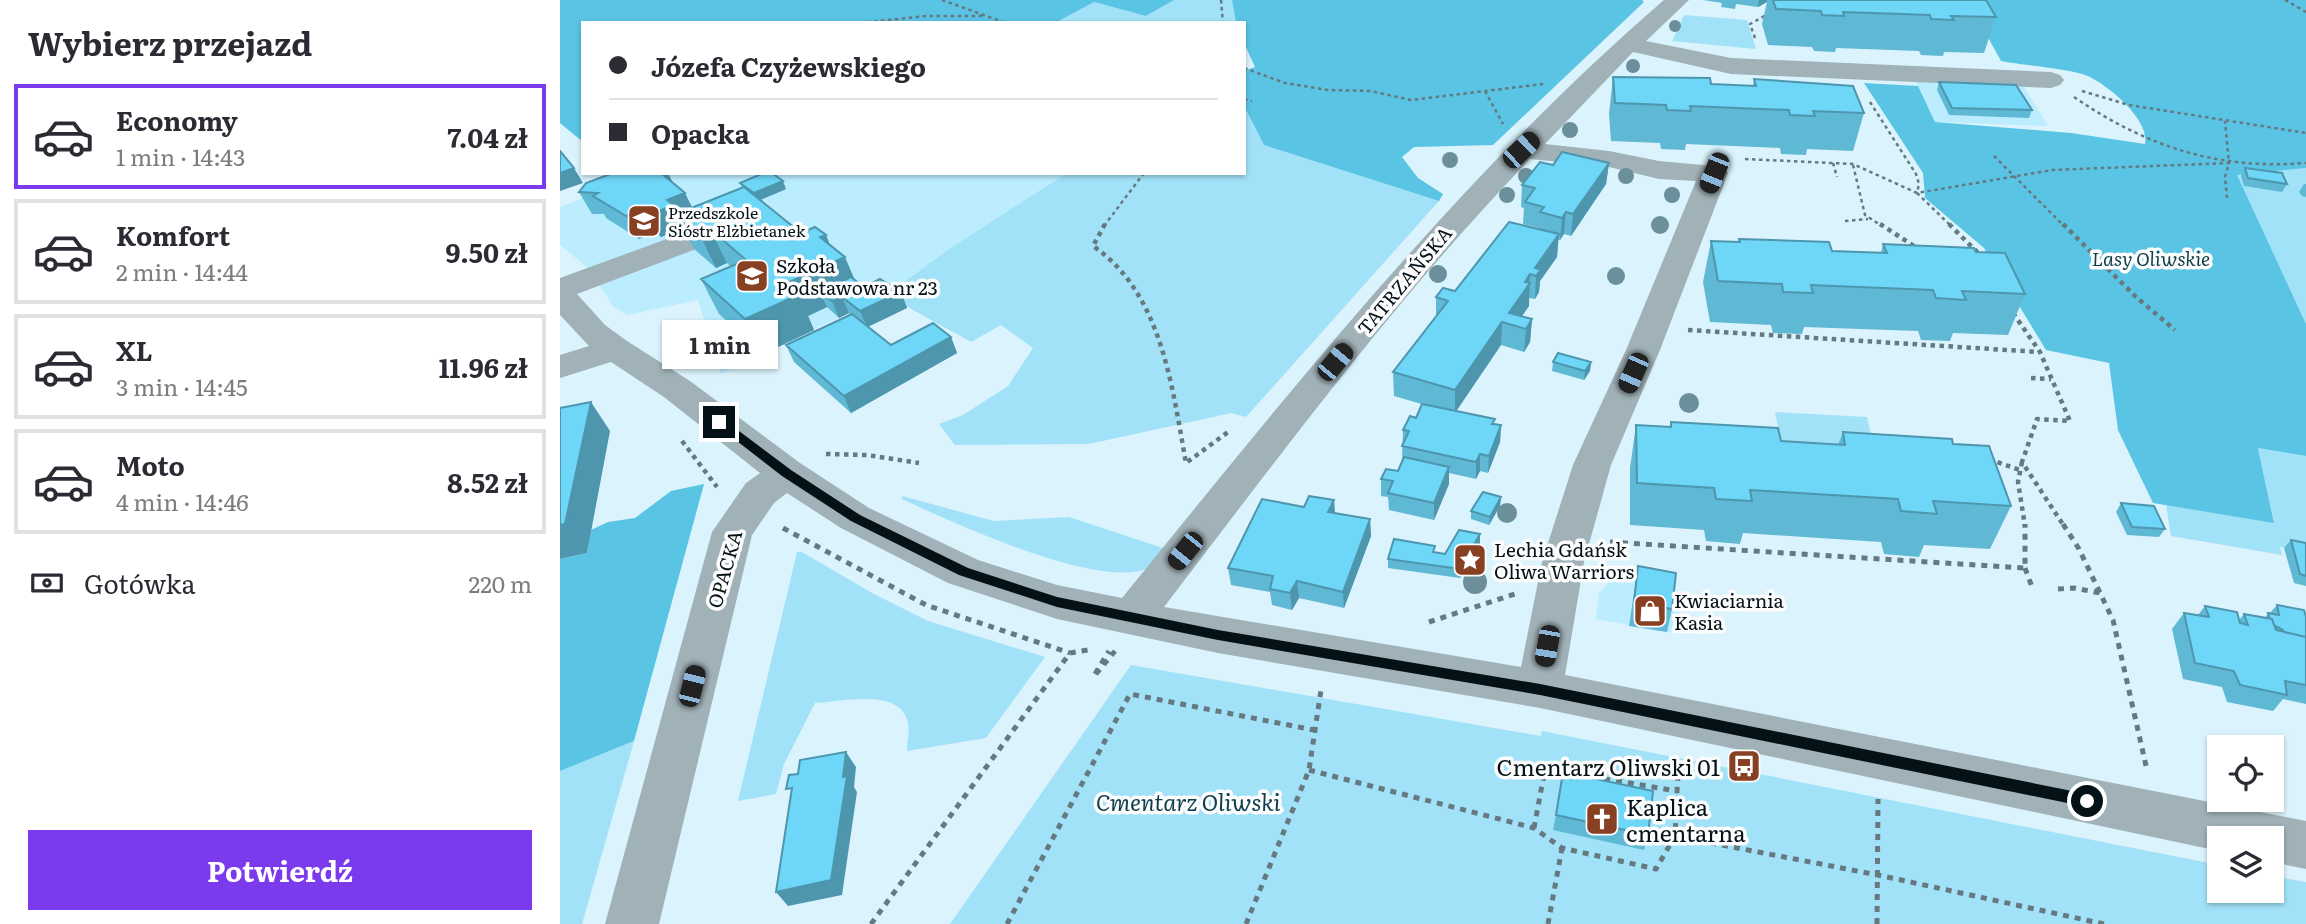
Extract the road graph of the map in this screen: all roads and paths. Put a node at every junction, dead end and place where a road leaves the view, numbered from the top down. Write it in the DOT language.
graph roads {
  1 [pos="942,0"];
  2 [pos="1221,0"];
  3 [pos="1678,0"];
  4 [pos="2285,0"];
  5 [pos="1777,11"];
  6 [pos="2306,12"];
  7 [pos="984,16"];
  8 [pos="879,21"];
  9 [pos="1000,21"];
  10 [pos="1223,21"];
  11 [pos="1628,44"];
  12 [pos="1758,49"];
  13 [pos="1246,69"];
  14 [pos="1851,71"];
  15 [pos="2051,80"];
  16 [pos="1485,91"];
  17 [pos="1246,100"];
  18 [pos="1252,101"];
  19 [pos="2225,121"];
  20 [pos="2306,133"];
  21 [pos="1521,150"];
  22 [pos="1994,156"];
  23 [pos="1833,163"];
  24 [pos="2229,163"];
  25 [pos="2306,163"];
  26 [pos="1142,175"];
  27 [pos="1836,177"];
  28 [pos="2017,178"];
  29 [pos="1917,192"];
  30 [pos="2227,198"];
  31 [pos="753,218"];
  32 [pos="1869,219"];
  33 [pos="1845,221"];
  34 [pos="1924,252"];
  35 [pos="1986,266"];
  36 [pos="560,289"];
  37 [pos="560,295"];
  38 [pos="2010,310"];
  39 [pos="1681,327"];
  40 [pos="2175,330"];
  41 [pos="615,349"];
  42 [pos="2040,352"];
  43 [pos="560,367"];
  44 [pos="2031,377"];
  45 [pos="2051,379"];
  46 [pos="673,433"];
  47 [pos="1981,457"];
  48 [pos="2022,462"];
  49 [pos="802,463"];
  50 [pos="919,463"];
  51 [pos="1186,463"];
  52 [pos="2020,470"];
  53 [pos="745,510"];
  54 [pos="1604,534"];
  55 [pos="2025,568"];
  56 [pos="1560,579"];
  57 [pos="2032,587"];
  58 [pos="2058,589"];
  59 [pos="2100,593"];
  60 [pos="1131,618"];
  61 [pos="1429,622"];
  62 [pos="1095,674"];
  63 [pos="1321,688"];
  64 [pos="1540,689"];
  65 [pos="1314,730"];
  66 [pos="1679,750"];
  67 [pos="1309,770"];
  68 [pos="2147,772"];
  69 [pos="1879,788"];
  70 [pos="1677,791"];
  71 [pos="1534,828"];
  72 [pos="1675,836"];
  73 [pos="2306,845"];
  74 [pos="1562,848"];
  75 [pos="1878,875"];
  76 [pos="632,924"];
  77 [pos="871,924"];
  78 [pos="1007,924"];
  79 [pos="1246,924"];
  80 [pos="1548,924"];
  81 [pos="1877,924"];
  82 [pos="2104,924"];
  1 -- 7 [label="path"];
  2 -- 10 [label="path"];
  3 -- 11 [label="street, TATRZAŃSKA"];
  4 -- 6 [label="path"];
  5 -- 12 [label="path"];
  7 -- 8 [label="path"];
  7 -- 9 [label="path"];
  11 -- 14 [label="street"];
  11 -- 21 [label="street, TATRZAŃSKA"];
  13 -- 16 [label="path"];
  14 -- 15 [label="street"];
  14 -- 29 [label="path"];
  15 -- 19 [label="path"];
  15 -- 24 [label="path"];
  17 -- 18 [label="path"];
  19 -- 20 [label="path"];
  19 -- 24 [label="path"];
  21 -- 56 [label="street"];
  21 -- 60 [label="street, TATRZAŃSKA"];
  22 -- 28 [label="path"];
  23 -- 27 [label="path"];
  24 -- 25 [label="path"];
  24 -- 28 [label="path"];
  24 -- 30 [label="path"];
  26 -- 51 [label="path"];
  28 -- 29 [label="path"];
  28 -- 40 [label="path"];
  29 -- 32 [label="path"];
  29 -- 35 [label="path"];
  31 -- 36 [label="street"];
  32 -- 33 [label="path"];
  32 -- 34 [label="path"];
  37 -- 41 [label="street"];
  38 -- 42 [label="path"];
  39 -- 42 [label="path"];
  41 -- 43 [label="street"];
  41 -- 49 [label="street"];
  42 -- 45 [label="path"];
  44 -- 45 [label="path"];
  45 -- 48 [label="path"];
  46 -- 53 [label="path"];
  47 -- 52 [label="path"];
  48 -- 52 [label="path"];
  48 -- 59 [label="path"];
  49 -- 50 [label="path"];
  49 -- 53 [label="street, OPACKA"];
  49 -- 60 [label="street"];
  52 -- 55 [label="path"];
  53 -- 76 [label="street, OPACKA"];
  54 -- 55 [label="path"];
  55 -- 57 [label="path"];
  56 -- 61 [label="path"];
  56 -- 64 [label="street"];
  58 -- 59 [label="path"];
  59 -- 68 [label="path"];
  60 -- 64 [label="street"];
  62 -- 77 [label="path"];
  63 -- 65 [label="path"];
  64 -- 73 [label="street"];
  65 -- 67 [label="path"];
  65 -- 78 [label="path"];
  66 -- 70 [label="path"];
  67 -- 71 [label="path"];
  67 -- 79 [label="path"];
  69 -- 75 [label="path"];
  70 -- 71 [label="path"];
  70 -- 72 [label="path"];
  71 -- 74 [label="path"];
  72 -- 74 [label="path"];
  72 -- 75 [label="path"];
  74 -- 80 [label="path"];
  75 -- 81 [label="path"];
  75 -- 82 [label="path"];
}
